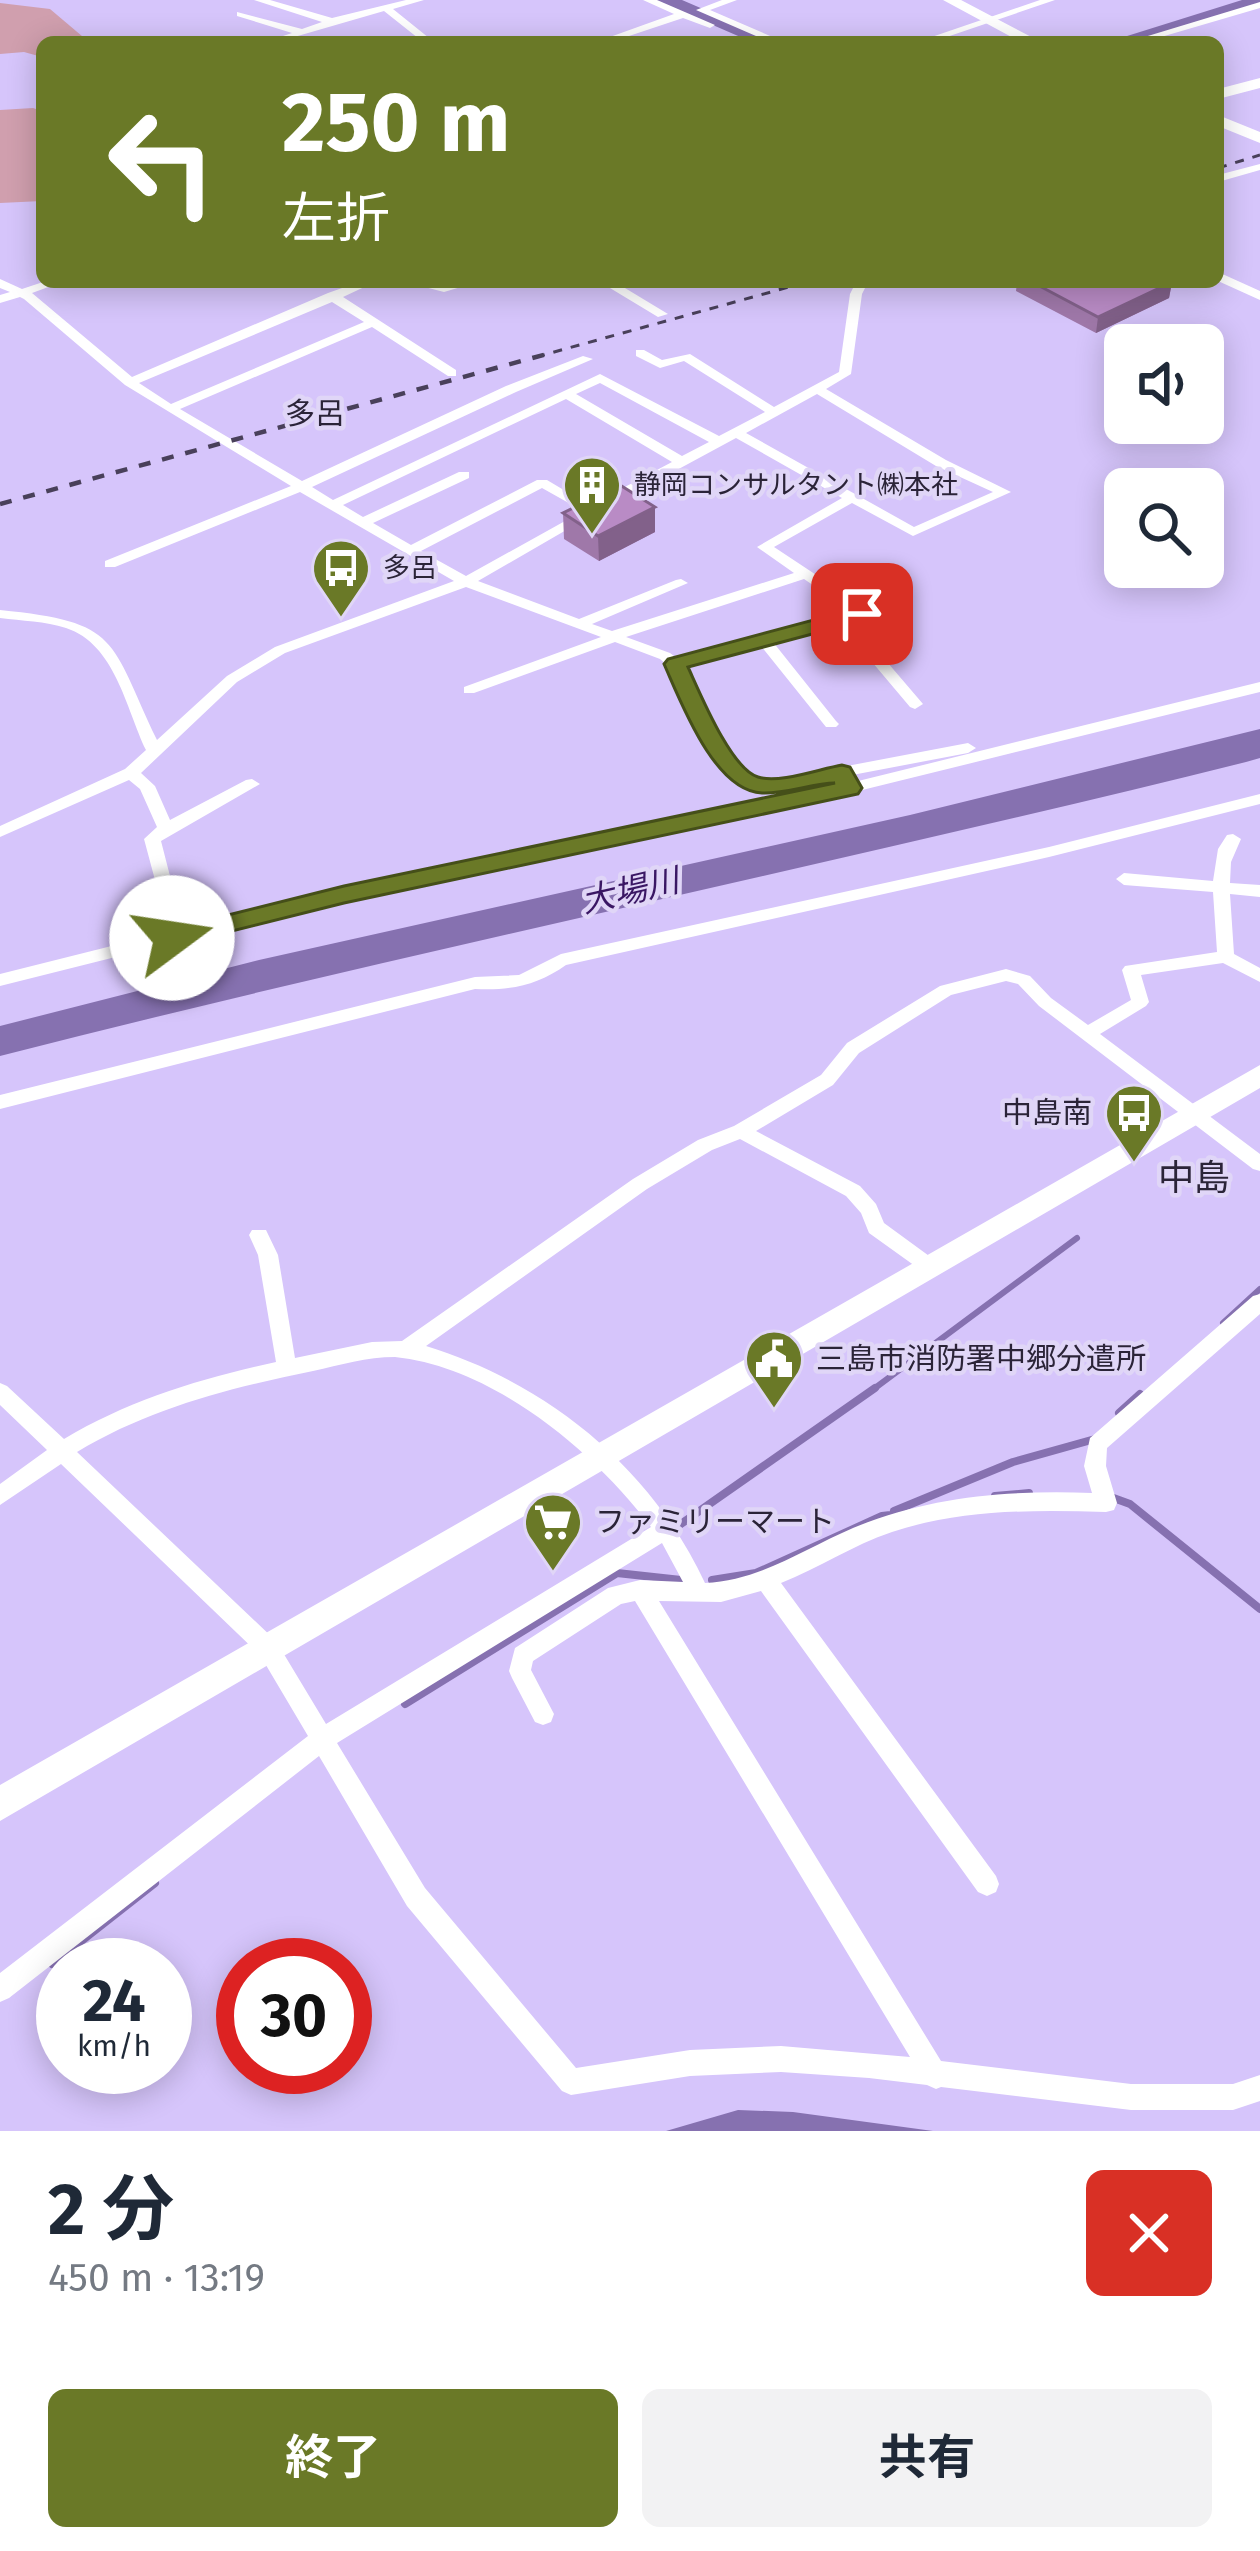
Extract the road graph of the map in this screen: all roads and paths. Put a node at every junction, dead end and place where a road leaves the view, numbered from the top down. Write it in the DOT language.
graph roads {
  1 [pos="259,0"];
  2 [pos="419,0"];
  3 [pos="648,0"];
  4 [pos="675,0"];
  5 [pos="732,0"];
  6 [pos="950,0"];
  7 [pos="1050,0"];
  8 [pos="386,5"];
  9 [pos="1260,5"];
  10 [pos="700,10"];
  11 [pos="242,14"];
  12 [pos="684,14"];
  13 [pos="988,19"];
  14 [pos="331,21"];
  15 [pos="301,32"];
  16 [pos="291,36"];
  17 [pos="422,36"];
  18 [pos="619,36"];
  19 [pos="739,36"];
  20 [pos="763,36"];
  21 [pos="939,36"];
  22 [pos="1021,36"];
  23 [pos="1151,36"];
  24 [pos="1260,83"];
  25 [pos="1224,92"];
  26 [pos="1224,123"];
  27 [pos="1260,138"];
  28 [pos="1260,167"];
  29 [pos="1224,177"];
  30 [pos="1224,279"];
  31 [pos="0,283"];
  32 [pos="36,288"];
  33 [pos="353,288"];
  34 [pos="616,288"];
  35 [pos="859,288"];
  36 [pos="22,292"];
  37 [pos="332,296"];
  38 [pos="1260,296"];
  39 [pos="0,299"];
  40 [pos="662,314"];
  41 [pos="372,323"];
  42 [pos="640,353"];
  43 [pos="587,359"];
  44 [pos="452,373"];
  45 [pos="130,382"];
  46 [pos="820,391"];
  47 [pos="566,394"];
  48 [pos="170,409"];
  49 [pos="776,413"];
  50 [pos="737,433"];
  51 [pos="720,442"];
  52 [pos="682,462"];
  53 [pos="464,475"];
  54 [pos="302,486"];
  55 [pos="851,498"];
  56 [pos="335,504"];
  57 [pos="592,511"];
  58 [pos="364,522"];
  59 [pos="411,551"];
  60 [pos="110,564"];
  61 [pos="803,575"];
  62 [pos="466,582"];
  63 [pos="681,583"];
  64 [pos="0,614"];
  65 [pos="854,616"];
  66 [pos="582,623"];
  67 [pos="618,636"];
  68 [pos="764,640"];
  69 [pos="676,664"];
  70 [pos="1260,687"];
  71 [pos="469,690"];
  72 [pos="915,704"];
  73 [pos="831,724"];
  74 [pos="968,748"];
  75 [pos="155,753"];
  76 [pos="131,773"];
  77 [pos="846,780"];
  78 [pos="252,784"];
  79 [pos="1260,799"];
  80 [pos="166,829"];
  81 [pos="0,832"];
  82 [pos="1233,839"];
  83 [pos="1124,879"];
  84 [pos="163,880"];
  85 [pos="1222,885"];
  86 [pos="1260,891"];
  87 [pos="1225,957"];
  88 [pos="1260,976"];
  89 [pos="0,980"];
  90 [pos="1088,1033"];
  91 [pos="1260,1075"];
  92 [pos="0,1102"];
  93 [pos="1194,1116"];
  94 [pos="740,1131"];
  95 [pos="1260,1164"];
  96 [pos="259,1235"];
  97 [pos="929,1266"];
  98 [pos="1260,1302"];
  99 [pos="405,1350"];
  100 [pos="286,1367"];
  101 [pos="0,1392"];
  102 [pos="62,1451"];
  103 [pos="603,1455"];
  104 [pos="0,1496"];
  105 [pos="665,1530"];
  106 [pos="766,1580"];
  107 [pos="614,1583"];
  108 [pos="699,1593"];
  109 [pos="268,1648"];
  110 [pos="543,1714"];
  111 [pos="324,1738"];
  112 [pos="0,1804"];
  113 [pos="987,1884"];
  114 [pos="0,1989"];
  115 [pos="936,2076"];
  116 [pos="1260,2088"];
  1 -- 14 [label="street"];
  2 -- 8 [label="street"];
  3 -- 12 [label="street"];
  4 -- 10 [label="street"];
  5 -- 10 [label="street"];
  6 -- 13 [label="street"];
  7 -- 13 [label="street"];
  8 -- 14 [label="street"];
  8 -- 17 [label="street"];
  9 -- 23 [label="street"];
  10 -- 20 [label="street"];
  11 -- 15 [label="street"];
  12 -- 18 [label="street"];
  12 -- 19 [label="street"];
  13 -- 21 [label="street"];
  13 -- 22 [label="street"];
  14 -- 15 [label="street"];
  15 -- 16 [label="street"];
  24 -- 25 [label="street"];
  26 -- 27 [label="street"];
  28 -- 29 [label="street"];
  30 -- 38 [label="street"];
  31 -- 36 [label="street"];
  32 -- 36 [label="street"];
  33 -- 37 [label="street"];
  34 -- 40 [label="street"];
  35 -- 46 [label="street"];
  36 -- 39 [label="street"];
  36 -- 45 [label="street"];
  37 -- 41 [label="street"];
  37 -- 45 [label="street"];
  41 -- 44 [label="street"];
  41 -- 48 [label="street"];
  42 -- 49 [label="street"];
  43 -- 54 [label="street"];
  45 -- 48 [label="street"];
  46 -- 49 [label="street"];
  46 -- 55 [label="street"];
  47 -- 51 [label="street"];
  47 -- 52 [label="street"];
  47 -- 56 [label="street"];
  48 -- 54 [label="street"];
  49 -- 50 [label="street"];
  50 -- 51 [label="street"];
  50 -- 55 [label="street"];
  51 -- 52 [label="street"];
  52 -- 57 [label="street"];
  53 -- 58 [label="street"];
  54 -- 56 [label="street"];
  54 -- 60 [label="street"];
  55 -- 61 [label="street"];
  56 -- 58 [label="street"];
  57 -- 59 [label="street"];
  57 -- 62 [label="street"];
  58 -- 59 [label="street"];
  59 -- 62 [label="street"];
  61 -- 65 [label="street"];
  61 -- 67 [label="street"];
  62 -- 66 [label="street"];
  62 -- 75 [label="street"];
  63 -- 66 [label="street"];
  64 -- 75 [label="street"];
  65 -- 68 [label="street"];
  65 -- 72 [label="street"];
  66 -- 67 [label="street"];
  67 -- 69 [label="street"];
  67 -- 71 [label="street"];
  68 -- 69 [label="street"];
  68 -- 73 [label="street"];
  69 -- 77 [label="street"];
  70 -- 77 [label="street"];
  74 -- 77 [label="street"];
  75 -- 76 [label="street"];
  76 -- 80 [label="street"];
  76 -- 81 [label="street"];
  77 -- 89 [label="street"];
  78 -- 80 [label="street"];
  79 -- 92 [label="street"];
  80 -- 84 [label="street"];
  82 -- 85 [label="street"];
  83 -- 85 [label="street"];
  85 -- 86 [label="street"];
  85 -- 87 [label="street"];
  87 -- 88 [label="street"];
  87 -- 90 [label="street"];
  90 -- 93 [label="street"];
  90 -- 94 [label="street"];
  91 -- 93 [label="street"];
  93 -- 95 [label="street"];
  93 -- 97 [label="street"];
  94 -- 97 [label="street"];
  94 -- 99 [label="street"];
  96 -- 100 [label="street"];
  97 -- 103 [label="street"];
  98 -- 106 [label="street"];
  99 -- 100 [label="street"];
  99 -- 103 [label="street"];
  100 -- 102 [label="street"];
  101 -- 102 [label="street"];
  102 -- 104 [label="street"];
  102 -- 109 [label="street"];
  103 -- 105 [label="street"];
  103 -- 109 [label="street"];
  105 -- 107 [label="street"];
  105 -- 108 [label="street"];
  106 -- 108 [label="street"];
  106 -- 113 [label="street"];
  107 -- 108 [label="street"];
  107 -- 110 [label="street"];
  107 -- 111 [label="street"];
  107 -- 115 [label="street"];
  109 -- 111 [label="street"];
  109 -- 112 [label="street"];
  111 -- 114 [label="street"];
  111 -- 115 [label="street"];
  115 -- 116 [label="street"];
}
